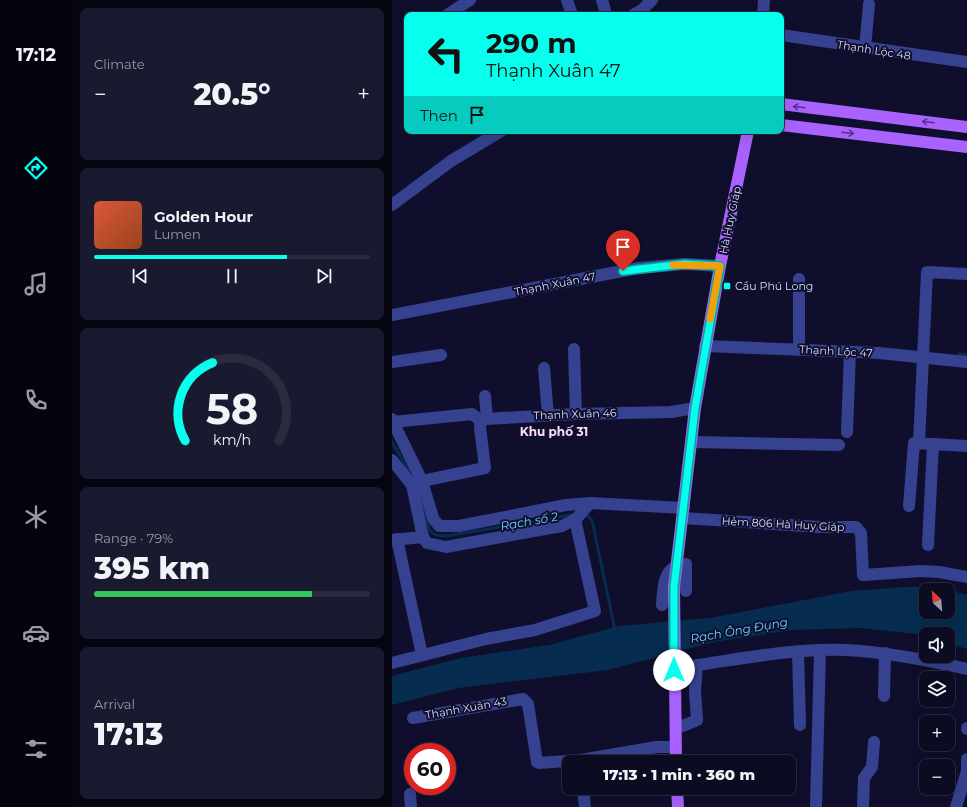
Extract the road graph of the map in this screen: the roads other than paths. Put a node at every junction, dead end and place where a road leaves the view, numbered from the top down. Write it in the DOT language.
graph roads {
  1 [pos="470,0"];
  2 [pos="568,0"];
  3 [pos="652,0"];
  4 [pos="764,0"];
  5 [pos="869,4"];
  6 [pos="452,12"];
  7 [pos="571,12"];
  8 [pos="638,12"];
  9 [pos="763,12"];
  10 [pos="784,35"];
  11 [pos="866,48"];
  12 [pos="967,62"];
  13 [pos="784,104"];
  14 [pos="784,125"];
  15 [pos="967,127"];
  16 [pos="496,134"];
  17 [pos="747,134"];
  18 [pos="966,147"];
  19 [pos="392,205"];
  20 [pos="720,266"];
  21 [pos="967,274"];
  22 [pos="799,279"];
  23 [pos="392,315"];
  24 [pos="705,346"];
  25 [pos="574,349"];
  26 [pos="799,349"];
  27 [pos="850,352"];
  28 [pos="441,355"];
  29 [pos="922,358"];
  30 [pos="392,362"];
  31 [pos="967,362"];
  32 [pos="544,368"];
  33 [pos="484,396"];
  34 [pos="695,408"];
  35 [pos="576,414"];
  36 [pos="548,415"];
  37 [pos="393,420"];
  38 [pos="484,420"];
  39 [pos="846,432"];
  40 [pos="692,442"];
  41 [pos="919,443"];
  42 [pos="933,444"];
  43 [pos="839,445"];
  44 [pos="967,446"];
  45 [pos="392,460"];
  46 [pos="417,483"];
  47 [pos="909,506"];
  48 [pos="581,513"];
  49 [pos="684,513"];
  50 [pos="423,537"];
  51 [pos="394,539"];
  52 [pos="928,545"];
  53 [pos="677,564"];
  54 [pos="967,577"];
  55 [pos="662,605"];
  56 [pos="820,650"];
  57 [pos="798,652"];
  58 [pos="885,653"];
  59 [pos="422,655"];
  60 [pos="392,663"];
  61 [pos="967,669"];
  62 [pos="884,696"];
  63 [pos="413,718"];
  64 [pos="676,724"];
  65 [pos="800,725"];
  66 [pos="874,742"];
  67 [pos="676,747"];
  68 [pos="613,755"];
  69 [pos="676,755"];
  70 [pos="967,759"];
  71 [pos="562,762"];
  72 [pos="410,795"];
  73 [pos="584,795"];
  74 [pos="677,795"];
  75 [pos="411,807"];
  76 [pos="585,807"];
  77 [pos="678,807"];
  78 [pos="816,807"];
  79 [pos="863,807"];
  80 [pos="956,807"];
  1 -- 6 [label="street"];
  2 -- 7 [label="street"];
  3 -- 8 [label="street"];
  4 -- 9 [label="street"];
  5 -- 11 [label="street"];
  10 -- 11 [label="street, Thạnh Lộc 48"];
  11 -- 12 [label="street, Thạnh Lộc 48"];
  15 -- 13 [label="main road, one-way"];
  14 -- 18 [label="main road, one-way"];
  16 -- 19 [label="street"];
  17 -- 20 [label="main road, Hà Huy Giáp"];
  20 -- 23 [label="street, Thạnh Xuân 47"];
  20 -- 24 [label="main road, Hà Huy Giáp"];
  21 -- 29 [label="street"];
  22 -- 26 [label="street"];
  24 -- 26 [label="street, Thạnh Lộc 47"];
  24 -- 34 [label="main road, Hà Huy Giáp"];
  25 -- 35 [label="street"];
  26 -- 27 [label="street, Thạnh Lộc 47"];
  27 -- 29 [label="street, Thạnh Lộc 47"];
  27 -- 39 [label="street"];
  28 -- 30 [label="street"];
  29 -- 31 [label="street, Thạnh Lộc 47"];
  29 -- 41 [label="street"];
  32 -- 36 [label="street"];
  33 -- 38 [label="street"];
  34 -- 35 [label="street, Thạnh Xuân 46"];
  34 -- 40 [label="main road, Hà Huy Giáp"];
  35 -- 36 [label="street, Thạnh Xuân 46"];
  36 -- 38 [label="street, Thạnh Xuân 46"];
  37 -- 38 [label="street"];
  37 -- 46 [label="street"];
  38 -- 46 [label="street"];
  40 -- 43 [label="street"];
  40 -- 49 [label="main road, Hà Huy Giáp"];
  41 -- 42 [label="street"];
  41 -- 47 [label="street"];
  42 -- 44 [label="street"];
  42 -- 52 [label="street"];
  45 -- 46 [label="street"];
  46 -- 48 [label="street, Hẻm 806 Hà Huy Giáp"];
  46 -- 50 [label="street"];
  48 -- 49 [label="street, Hẻm 806 Hà Huy Giáp"];
  48 -- 50 [label="street"];
  48 -- 59 [label="street"];
  49 -- 53 [label="main road, Hà Huy Giáp"];
  49 -- 54 [label="street, Hẻm 806 Hà Huy Giáp"];
  50 -- 51 [label="street"];
  51 -- 59 [label="street"];
  53 -- 55 [label="street"];
  53 -- 64 [label="main road, Hà Huy Giáp"];
  56 -- 57 [label="street"];
  56 -- 58 [label="street"];
  56 -- 78 [label="street"];
  57 -- 64 [label="street"];
  57 -- 65 [label="street"];
  58 -- 61 [label="street"];
  58 -- 62 [label="street"];
  59 -- 60 [label="street"];
  63 -- 71 [label="street, Thạnh Xuân 43"];
  64 -- 67 [label="main road, Hà Huy Giáp"];
  66 -- 79 [label="street"];
  67 -- 68 [label="street"];
  67 -- 69 [label="main road, Hà Huy Giáp"];
  70 -- 80 [label="street"];
  72 -- 75 [label="street"];
  73 -- 76 [label="street"];
  74 -- 77 [label="main road"];
}
